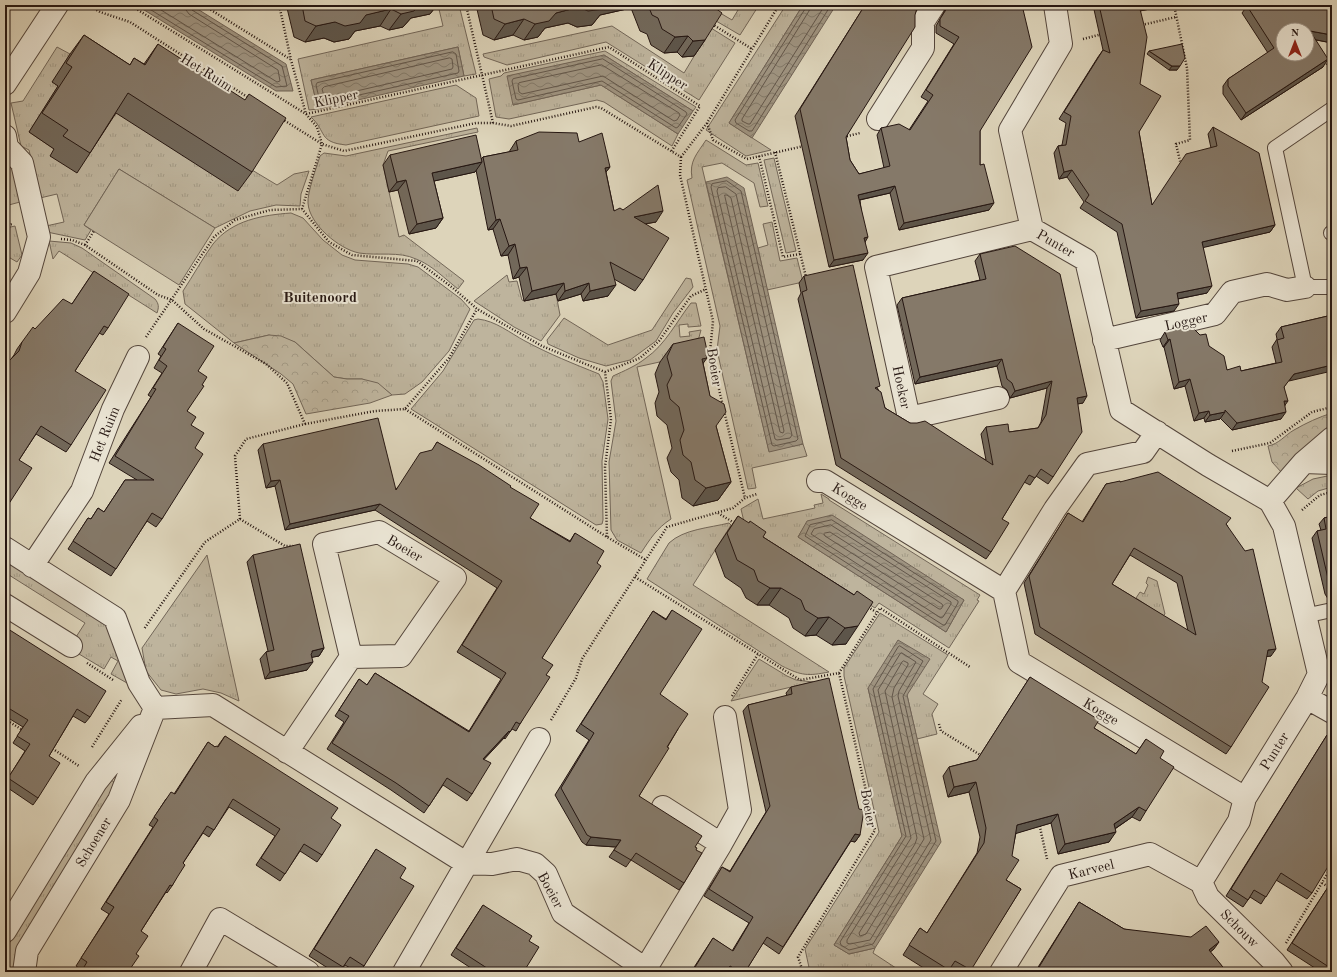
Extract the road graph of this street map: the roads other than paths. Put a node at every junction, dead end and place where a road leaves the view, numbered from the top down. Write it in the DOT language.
graph roads {
  1 [pos="57,5"];
  2 [pos="934,5"];
  3 [pos="1055,5"];
  4 [pos="5,84"];
  5 [pos="1332,109"];
  6 [pos="878,119"];
  7 [pos="5,136"];
  8 [pos="1032,229"];
  9 [pos="1305,287"];
  10 [pos="1332,287"];
  11 [pos="5,312"];
  12 [pos="1104,340"];
  13 [pos="138,357"];
  14 [pos="998,398"];
  15 [pos="1157,432"];
  16 [pos="1332,438"];
  17 [pos="1304,462"];
  18 [pos="1332,463"];
  19 [pos="818,480"];
  20 [pos="1270,501"];
  21 [pos="5,548"];
  22 [pos="32,566"];
  23 [pos="1004,590"];
  24 [pos="5,605"];
  25 [pos="1332,610"];
  26 [pos="1304,616"];
  27 [pos="67,644"];
  28 [pos="351,657"];
  29 [pos="1307,698"];
  30 [pos="156,708"];
  31 [pos="1332,712"];
  32 [pos="726,717"];
  33 [pos="539,739"];
  34 [pos="287,752"];
  35 [pos="1245,798"];
  36 [pos="663,807"];
  37 [pos="722,844"];
  38 [pos="466,863"];
  39 [pos="1202,882"];
  40 [pos="5,931"];
  41 [pos="1278,967"];
  42 [pos="648,970"];
  43 [pos="24,972"];
  44 [pos="191,972"];
  45 [pos="308,972"];
  46 [pos="404,972"];
  47 [pos="1002,972"];
  1 -- 4 [label="street"];
  2 -- 6 [label="street"];
  3 -- 8 [label="street, Punter"];
  5 -- 9 [label="lane"];
  7 -- 11 [label="street"];
  8 -- 12 [label="street, Punter"];
  8 -- 14 [label="street, Hoeker"];
  9 -- 10 [label="lane, Logger"];
  9 -- 12 [label="street, Logger"];
  12 -- 15 [label="street, Punter"];
  13 -- 22 [label="street, Het Ruim"];
  15 -- 20 [label="street, Punter"];
  15 -- 23 [label="street"];
  16 -- 17 [label="street"];
  17 -- 18 [label="street"];
  17 -- 20 [label="street"];
  19 -- 23 [label="street, Kogge"];
  20 -- 26 [label="street, Punter"];
  21 -- 22 [label="street"];
  22 -- 30 [label="street"];
  23 -- 35 [label="street, Kogge"];
  24 -- 27 [label="street"];
  25 -- 26 [label="lane"];
  26 -- 29 [label="street, Punter"];
  28 -- 28 [label="street, Boeier"];
  28 -- 34 [label="street"];
  29 -- 31 [label="street"];
  29 -- 35 [label="street, Punter"];
  30 -- 34 [label="street, Boeier"];
  30 -- 40 [label="street, Schoener"];
  30 -- 43 [label="street, Schoener"];
  32 -- 37 [label="street, Boeier"];
  33 -- 38 [label="street"];
  34 -- 38 [label="street, Boeier"];
  35 -- 39 [label="street, Punter"];
  36 -- 37 [label="street"];
  37 -- 42 [label="street, Boeier"];
  38 -- 42 [label="street, Boeier"];
  38 -- 46 [label="street"];
  39 -- 41 [label="street, Schouw"];
  39 -- 47 [label="street, Karveel"];
  44 -- 45 [label="street"];
}
